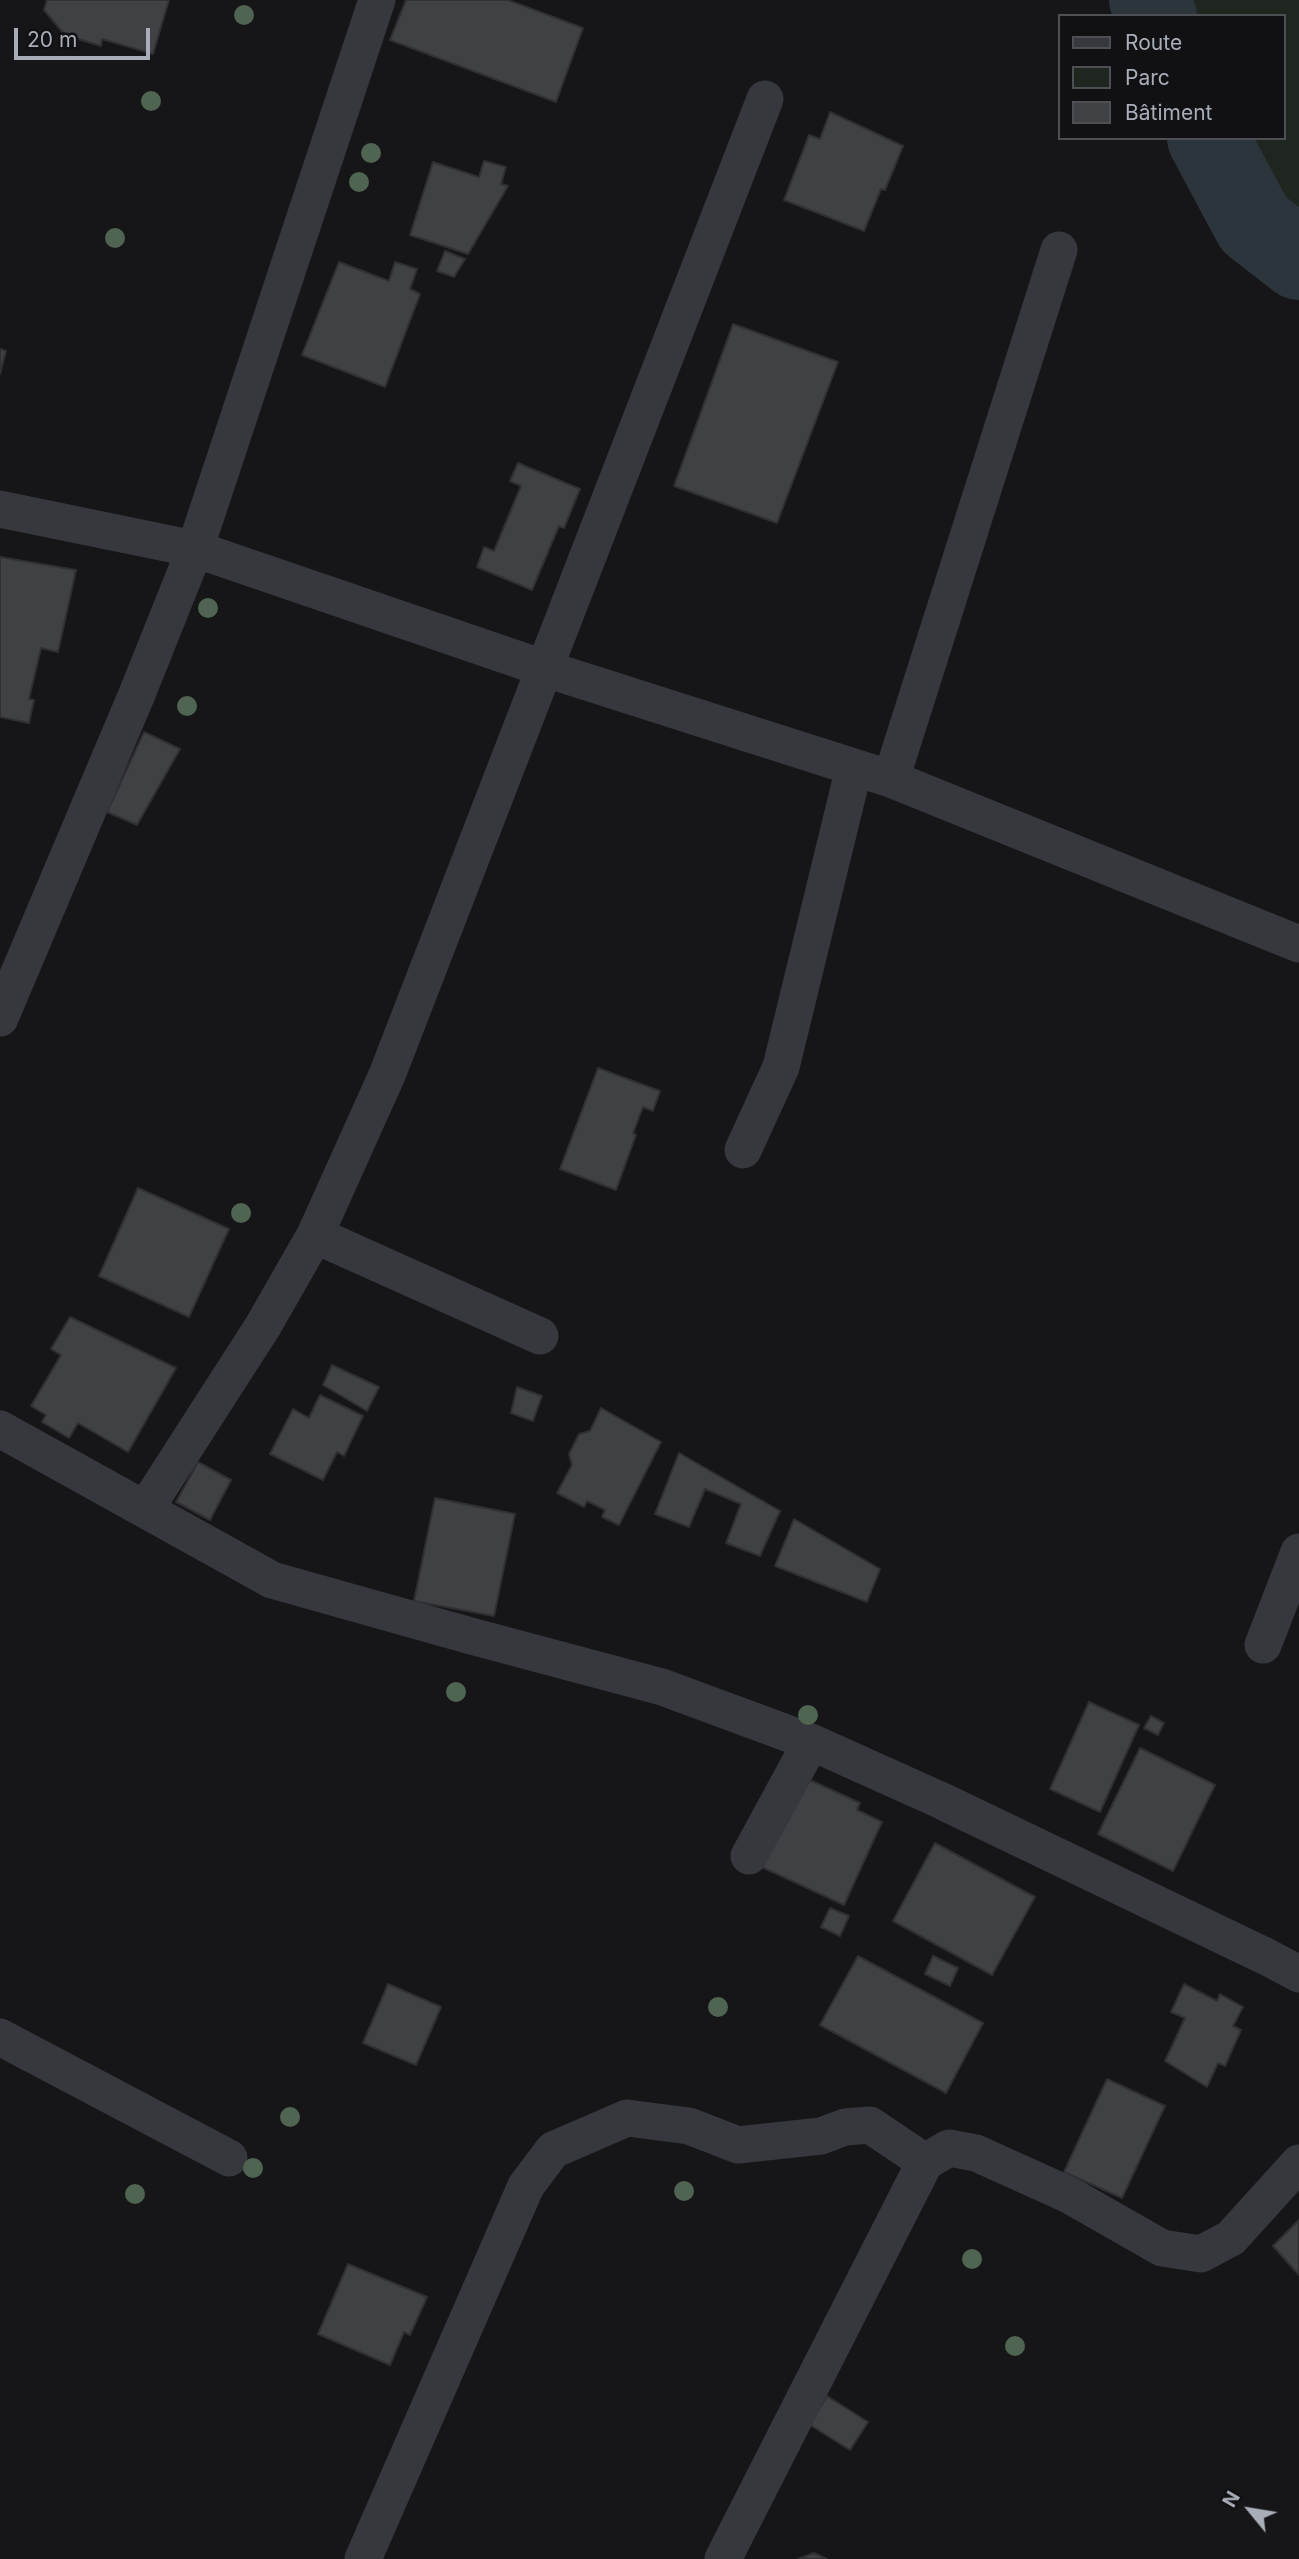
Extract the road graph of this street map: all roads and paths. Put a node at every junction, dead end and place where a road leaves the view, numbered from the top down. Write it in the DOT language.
graph roads {
  1 [pos="377,0"];
  2 [pos="765,99"];
  3 [pos="1059,250"];
  4 [pos="0,509"];
  5 [pos="195,549"];
  6 [pos="543,668"];
  7 [pos="854,768"];
  8 [pos="891,779"];
  9 [pos="1299,944"];
  10 [pos="0,1018"];
  11 [pos="743,1150"];
  12 [pos="314,1235"];
  13 [pos="540,1336"];
  14 [pos="0,1429"];
  15 [pos="146,1508"];
  16 [pos="1299,1552"];
  17 [pos="1262,1645"];
  18 [pos="811,1742"];
  19 [pos="749,1856"];
  20 [pos="1299,1974"];
  21 [pos="0,2037"];
  22 [pos="229,2158"];
  23 [pos="925,2162"];
  24 [pos="1299,2163"];
  25 [pos="363,2559"];
  26 [pos="723,2559"];
  1 -- 5 [label="street"];
  2 -- 6 [label="street"];
  3 -- 8 [label="street"];
  4 -- 5 [label="street"];
  5 -- 6 [label="street"];
  5 -- 10 [label="street"];
  6 -- 7 [label="street"];
  6 -- 12 [label="street"];
  7 -- 8 [label="street"];
  7 -- 11 [label="street"];
  8 -- 9 [label="street"];
  12 -- 13 [label="street"];
  12 -- 15 [label="street"];
  14 -- 15 [label="street"];
  15 -- 18 [label="street"];
  16 -- 17 [label="street"];
  18 -- 19 [label="street"];
  18 -- 20 [label="street"];
  21 -- 22 [label="street"];
  23 -- 24 [label="street"];
  23 -- 25 [label="street"];
  23 -- 26 [label="street"];
}
